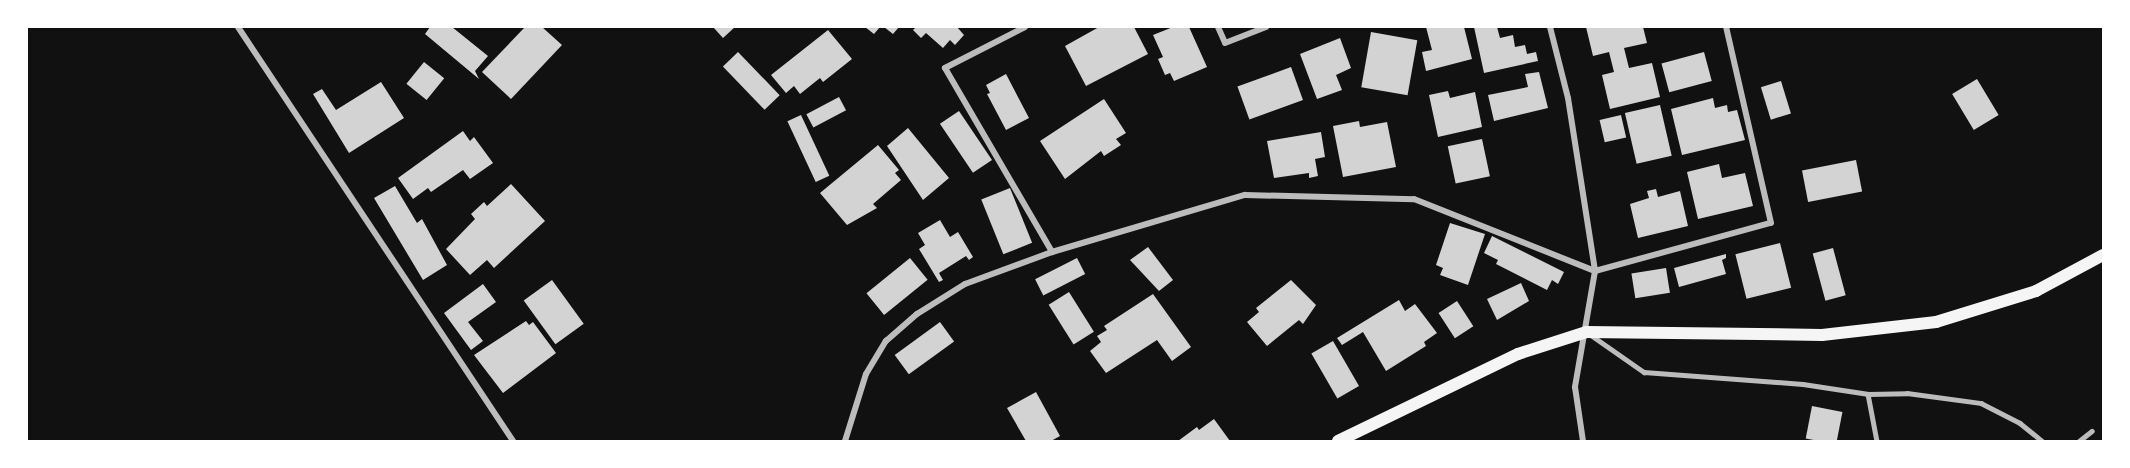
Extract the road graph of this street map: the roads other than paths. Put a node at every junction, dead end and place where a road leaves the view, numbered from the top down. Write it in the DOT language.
graph roads {
  1 [pos="238,27"];
  2 [pos="1025,27"];
  3 [pos="1218,27"];
  4 [pos="1266,27"];
  5 [pos="1550,27"];
  6 [pos="1726,27"];
  7 [pos="1052,252"];
  8 [pos="2103,255"];
  9 [pos="1595,271"];
  10 [pos="1586,332"];
  11 [pos="1868,394"];
  12 [pos="2092,431"];
  13 [pos="513,441"];
  14 [pos="845,441"];
  15 [pos="1338,441"];
  16 [pos="1583,441"];
  17 [pos="1877,441"];
  18 [pos="2042,441"];
  19 [pos="2079,441"];
  1 -- 13 [label="street"];
  2 -- 7 [label="street"];
  3 -- 4 [label="street"];
  5 -- 9 [label="street"];
  6 -- 9 [label="street"];
  7 -- 9 [label="street"];
  7 -- 14 [label="street"];
  8 -- 10 [label="main road"];
  9 -- 10 [label="street"];
  10 -- 11 [label="lane"];
  10 -- 15 [label="main road"];
  10 -- 16 [label="street"];
  11 -- 17 [label="lane"];
  11 -- 18 [label="lane"];
  12 -- 19 [label="lane"];
}
